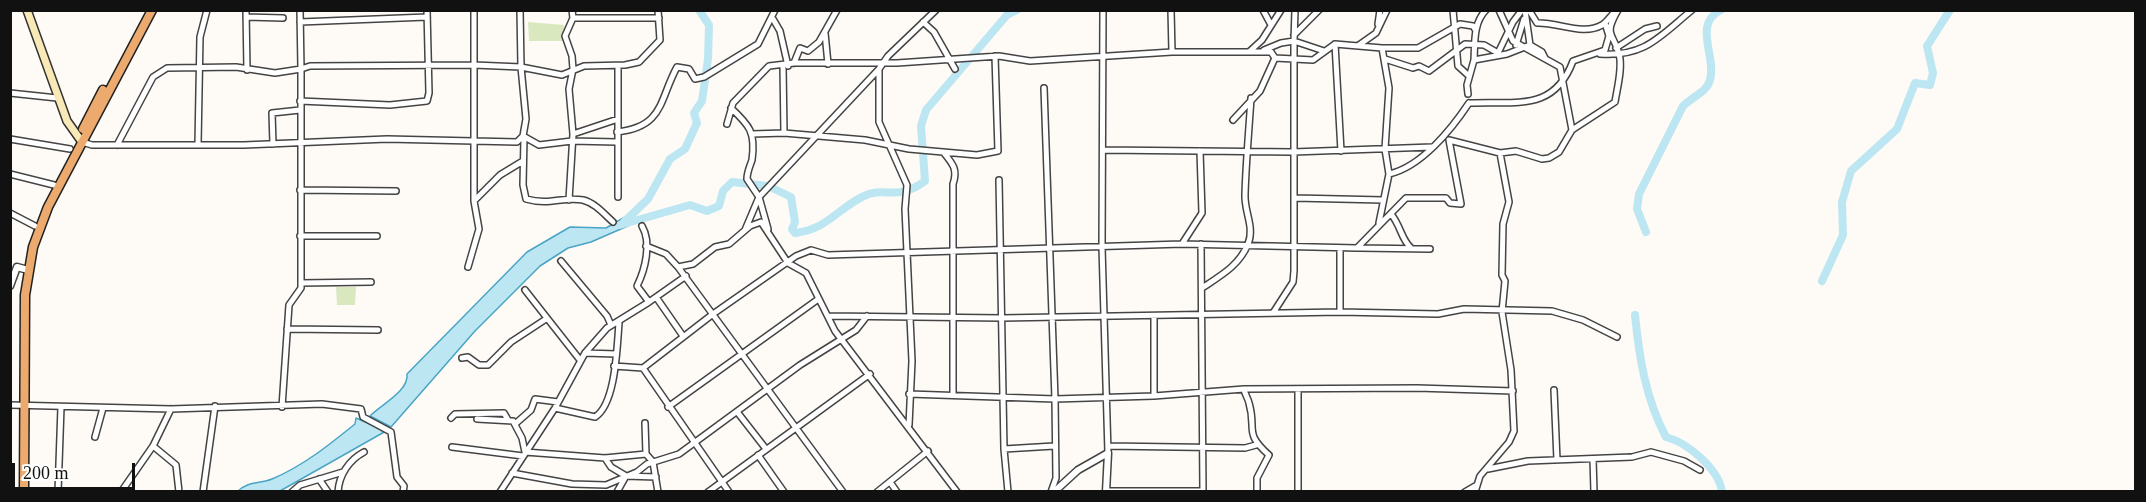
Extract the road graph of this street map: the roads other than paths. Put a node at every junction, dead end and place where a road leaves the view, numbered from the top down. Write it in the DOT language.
graph roads {
  1 [pos="27,10"];
  2 [pos="147,10"];
  3 [pos="152,10"];
  4 [pos="207,10"];
  5 [pos="300,10"];
  6 [pos="474,10"];
  7 [pos="520,10"];
  8 [pos="572,10"];
  9 [pos="775,10"];
  10 [pos="837,10"];
  11 [pos="923,10"];
  12 [pos="936,10"];
  13 [pos="1103,10"];
  14 [pos="1171,10"];
  15 [pos="1263,10"];
  16 [pos="1281,10"];
  17 [pos="1295,10"];
  18 [pos="1319,10"];
  19 [pos="1380,10"];
  20 [pos="1387,10"];
  21 [pos="1453,10"];
  22 [pos="1486,10"];
  23 [pos="1499,10"];
  24 [pos="1525,10"];
  25 [pos="1618,10"];
  26 [pos="1692,10"];
  27 [pos="659,13"];
  28 [pos="246,14"];
  29 [pos="427,14"];
  30 [pos="283,18"];
  31 [pos="573,18"];
  32 [pos="1524,18"];
  33 [pos="773,19"];
  34 [pos="925,21"];
  35 [pos="300,22"];
  36 [pos="1270,23"];
  37 [pos="1605,23"];
  38 [pos="1378,26"];
  39 [pos="1658,26"];
  40 [pos="1455,28"];
  41 [pos="1475,29"];
  42 [pos="1508,32"];
  43 [pos="825,33"];
  44 [pos="1609,36"];
  45 [pos="1294,38"];
  46 [pos="1475,43"];
  47 [pos="1517,44"];
  48 [pos="1335,45"];
  49 [pos="1359,45"];
  50 [pos="1528,46"];
  51 [pos="1382,48"];
  52 [pos="1616,48"];
  53 [pos="1263,50"];
  54 [pos="1324,51"];
  55 [pos="1172,52"];
  56 [pos="1248,52"];
  57 [pos="1514,52"];
  58 [pos="1455,54"];
  59 [pos="1600,54"];
  60 [pos="1102,55"];
  61 [pos="1620,55"];
  62 [pos="994,56"];
  63 [pos="1275,58"];
  64 [pos="951,59"];
  65 [pos="1293,59"];
  66 [pos="1385,59"];
  67 [pos="1474,60"];
  68 [pos="828,63"];
  69 [pos="474,65"];
  70 [pos="788,65"];
  71 [pos="428,66"];
  72 [pos="618,66"];
  73 [pos="881,66"];
  74 [pos="202,67"];
  75 [pos="521,67"];
  76 [pos="301,69"];
  77 [pos="573,69"];
  78 [pos="955,69"];
  79 [pos="247,70"];
  80 [pos="1469,76"];
  81 [pos="112,80"];
  82 [pos="1563,84"];
  83 [pos="1044,88"];
  84 [pos="10,93"];
  85 [pos="1468,94"];
  86 [pos="57,98"];
  87 [pos="1251,98"];
  88 [pos="300,101"];
  89 [pos="731,108"];
  90 [pos="300,110"];
  91 [pos="618,119"];
  92 [pos="1233,120"];
  93 [pos="727,123"];
  94 [pos="1572,130"];
  95 [pos="617,132"];
  96 [pos="784,133"];
  97 [pos="573,134"];
  98 [pos="752,134"];
  99 [pos="524,137"];
  100 [pos="816,137"];
  101 [pos="10,139"];
  102 [pos="80,140"];
  103 [pos="475,141"];
  104 [pos="572,141"];
  105 [pos="301,142"];
  106 [pos="616,142"];
  107 [pos="198,144"];
  108 [pos="273,144"];
  109 [pos="117,145"];
  110 [pos="889,146"];
  111 [pos="1432,147"];
  112 [pos="70,149"];
  113 [pos="1385,149"];
  114 [pos="1103,150"];
  115 [pos="1200,151"];
  116 [pos="1341,151"];
  117 [pos="1248,152"];
  118 [pos="1293,152"];
  119 [pos="944,153"];
  120 [pos="1500,153"];
  121 [pos="523,161"];
  122 [pos="65,170"];
  123 [pos="10,174"];
  124 [pos="1389,174"];
  125 [pos="999,180"];
  126 [pos="54,185"];
  127 [pos="300,190"];
  128 [pos="396,191"];
  129 [pos="759,196"];
  130 [pos="618,197"];
  131 [pos="1295,198"];
  132 [pos="569,200"];
  133 [pos="1383,200"];
  134 [pos="474,201"];
  135 [pos="10,213"];
  136 [pos="1391,213"];
  137 [pos="614,222"];
  138 [pos="1379,225"];
  139 [pos="35,226"];
  140 [pos="642,226"];
  141 [pos="744,232"];
  142 [pos="300,236"];
  143 [pos="377,236"];
  144 [pos="772,239"];
  145 [pos="1182,244"];
  146 [pos="1201,244"];
  147 [pos="1247,245"];
  148 [pos="646,246"];
  149 [pos="1295,246"];
  150 [pos="1102,247"];
  151 [pos="1357,248"];
  152 [pos="1411,248"];
  153 [pos="1049,249"];
  154 [pos="1340,249"];
  155 [pos="1430,249"];
  156 [pos="953,250"];
  157 [pos="1000,250"];
  158 [pos="907,252"];
  159 [pos="561,261"];
  160 [pos="788,263"];
  161 [pos="20,267"];
  162 [pos="468,267"];
  163 [pos="678,267"];
  164 [pos="686,276"];
  165 [pos="371,282"];
  166 [pos="301,283"];
  167 [pos="11,285"];
  168 [pos="1202,288"];
  169 [pos="525,290"];
  170 [pos="656,297"];
  171 [pos="817,300"];
  172 [pos="649,302"];
  173 [pos="1340,312"];
  174 [pos="1502,312"];
  175 [pos="1273,313"];
  176 [pos="713,314"];
  177 [pos="1104,314"];
  178 [pos="1202,314"];
  179 [pos="828,316"];
  180 [pos="867,316"];
  181 [pos="909,316"];
  182 [pos="954,316"];
  183 [pos="1052,316"];
  184 [pos="1154,316"];
  185 [pos="1002,318"];
  186 [pos="546,319"];
  187 [pos="619,322"];
  188 [pos="611,325"];
  189 [pos="287,329"];
  190 [pos="378,330"];
  191 [pos="683,336"];
  192 [pos="843,338"];
  193 [pos="1617,338"];
  194 [pos="585,353"];
  195 [pos="616,354"];
  196 [pos="742,354"];
  197 [pos="462,358"];
  198 [pos="580,360"];
  199 [pos="615,366"];
  200 [pos="643,368"];
  201 [pos="870,374"];
  202 [pos="1244,389"];
  203 [pos="768,390"];
  204 [pos="1298,390"];
  205 [pos="1554,390"];
  206 [pos="1513,391"];
  207 [pos="1203,393"];
  208 [pos="909,394"];
  209 [pos="953,394"];
  210 [pos="1106,396"];
  211 [pos="1154,396"];
  212 [pos="1004,397"];
  213 [pos="1055,399"];
  214 [pos="18,405"];
  215 [pos="556,405"];
  216 [pos="215,406"];
  217 [pos="60,407"];
  218 [pos="282,407"];
  219 [pos="668,407"];
  220 [pos="103,408"];
  221 [pos="171,409"];
  222 [pos="738,413"];
  223 [pos="451,418"];
  224 [pos="477,419"];
  225 [pos="508,420"];
  226 [pos="645,423"];
  227 [pos="515,424"];
  228 [pos="909,427"];
  229 [pos="797,428"];
  230 [pos="95,437"];
  231 [pos="694,445"];
  232 [pos="1256,445"];
  233 [pos="153,446"];
  234 [pos="1054,446"];
  235 [pos="1203,446"];
  236 [pos="452,447"];
  237 [pos="766,449"];
  238 [pos="1004,449"];
  239 [pos="1108,450"];
  240 [pos="928,451"];
  241 [pos="364,452"];
  242 [pos="524,454"];
  243 [pos="646,454"];
  244 [pos="758,455"];
  245 [pos="605,458"];
  246 [pos="1593,459"];
  247 [pos="1557,460"];
  248 [pos="653,462"];
  249 [pos="1488,469"];
  250 [pos="1700,470"];
  251 [pos="343,472"];
  252 [pos="512,473"];
  253 [pos="626,476"];
  254 [pos="656,477"];
  255 [pos="319,479"];
  256 [pos="721,482"];
  257 [pos="890,482"];
  258 [pos="1477,485"];
  259 [pos="1007,488"];
  260 [pos="404,489"];
  261 [pos="1106,491"];
  262 [pos="1203,491"];
  263 [pos="22,492"];
  264 [pos="58,492"];
  265 [pos="122,492"];
  266 [pos="179,492"];
  267 [pos="203,492"];
  268 [pos="292,492"];
  269 [pos="328,492"];
  270 [pos="338,492"];
  271 [pos="411,492"];
  272 [pos="500,492"];
  273 [pos="617,492"];
  274 [pos="658,492"];
  275 [pos="708,492"];
  276 [pos="729,492"];
  277 [pos="784,492"];
  278 [pos="843,492"];
  279 [pos="877,492"];
  280 [pos="897,492"];
  281 [pos="957,492"];
  282 [pos="1013,492"];
  283 [pos="1052,492"];
  284 [pos="1257,492"];
  285 [pos="1298,492"];
  286 [pos="1465,492"];
  287 [pos="1475,492"];
  288 [pos="1594,492"];
  1 -- 86 [label="main road"];
  2 -- 81 [label="highway"];
  3 -- 81 [label="highway"];
  4 -- 74 [label="street"];
  5 -- 35 [label="street"];
  6 -- 69 [label="street"];
  7 -- 75 [label="street"];
  8 -- 31 [label="street"];
  9 -- 33 [label="street"];
  10 -- 43 [label="street"];
  11 -- 34 [label="street"];
  12 -- 34 [label="street"];
  13 -- 60 [label="street"];
  14 -- 55 [label="street"];
  15 -- 36 [label="street"];
  16 -- 36 [label="street"];
  17 -- 45 [label="street"];
  18 -- 45 [label="street"];
  19 -- 38 [label="street"];
  20 -- 38 [label="street"];
  21 -- 40 [label="street"];
  22 -- 41 [label="street"];
  23 -- 42 [label="street"];
  24 -- 32 [label="street"];
  24 -- 37 [label="street"];
  24 -- 42 [label="street"];
  25 -- 37 [label="street"];
  25 -- 44 [label="street"];
  26 -- 61 [label="street"];
  27 -- 31 [label="street"];
  27 -- 72 [label="street"];
  28 -- 30 [label="street"];
  28 -- 79 [label="street"];
  29 -- 35 [label="street"];
  29 -- 71 [label="street"];
  31 -- 77 [label="street"];
  32 -- 47 [label="street"];
  32 -- 50 [label="street"];
  33 -- 70 [label="street"];
  33 -- 95 [label="street"];
  34 -- 64 [label="street"];
  34 -- 73 [label="street"];
  35 -- 76 [label="street"];
  36 -- 56 [label="street"];
  37 -- 44 [label="street"];
  38 -- 49 [label="street"];
  39 -- 52 [label="street"];
  40 -- 41 [label="street"];
  40 -- 51 [label="street"];
  40 -- 58 [label="street"];
  41 -- 46 [label="street"];
  42 -- 46 [label="street"];
  42 -- 47 [label="street"];
  43 -- 68 [label="street"];
  43 -- 70 [label="street"];
  44 -- 52 [label="street"];
  44 -- 59 [label="street"];
  45 -- 53 [label="street"];
  45 -- 54 [label="street"];
  45 -- 65 [label="street"];
  46 -- 58 [label="street"];
  46 -- 67 [label="street"];
  47 -- 50 [label="street"];
  47 -- 57 [label="street"];
  48 -- 49 [label="street"];
  48 -- 54 [label="street"];
  48 -- 116 [label="street"];
  49 -- 51 [label="street"];
  50 -- 57 [label="street"];
  50 -- 82 [label="street"];
  51 -- 66 [label="street"];
  52 -- 61 [label="street"];
  53 -- 56 [label="street"];
  53 -- 63 [label="street"];
  54 -- 65 [label="street"];
  55 -- 56 [label="street"];
  55 -- 60 [label="street"];
  57 -- 67 [label="street"];
  58 -- 66 [label="street"];
  58 -- 80 [label="street"];
  59 -- 61 [label="street"];
  59 -- 82 [label="street"];
  60 -- 62 [label="street"];
  60 -- 114 [label="street"];
  61 -- 94 [label="street"];
  62 -- 64 [label="street"];
  62 -- 119 [label="street"];
  63 -- 65 [label="street"];
  63 -- 87 [label="street"];
  64 -- 73 [label="street"];
  64 -- 78 [label="street"];
  65 -- 118 [label="street"];
  66 -- 113 [label="street"];
  67 -- 80 [label="street"];
  68 -- 70 [label="street"];
  68 -- 73 [label="street"];
  69 -- 71 [label="street"];
  69 -- 75 [label="street"];
  69 -- 103 [label="street"];
  70 -- 89 [label="street"];
  70 -- 96 [label="street"];
  71 -- 76 [label="street"];
  71 -- 88 [label="street"];
  72 -- 77 [label="street"];
  72 -- 91 [label="street"];
  73 -- 100 [label="street"];
  73 -- 110 [label="street"];
  74 -- 79 [label="street"];
  74 -- 107 [label="street"];
  74 -- 109 [label="street"];
  75 -- 77 [label="street"];
  75 -- 99 [label="street"];
  76 -- 79 [label="street"];
  76 -- 88 [label="street"];
  77 -- 97 [label="street"];
  80 -- 85 [label="street"];
  81 -- 102 [label="highway"];
  82 -- 94 [label="street"];
  82 -- 111 [label="street"];
  83 -- 153 [label="street"];
  84 -- 86 [label="street"];
  86 -- 102 [label="main road"];
  87 -- 92 [label="street"];
  87 -- 117 [label="street"];
  88 -- 90 [label="street"];
  89 -- 93 [label="street"];
  89 -- 98 [label="street"];
  90 -- 105 [label="street"];
  90 -- 108 [label="street"];
  91 -- 95 [label="street"];
  91 -- 97 [label="street"];
  94 -- 120 [label="street"];
  95 -- 106 [label="street"];
  96 -- 98 [label="street"];
  96 -- 100 [label="street"];
  97 -- 104 [label="street"];
  98 -- 129 [label="street"];
  99 -- 103 [label="street"];
  99 -- 104 [label="street"];
  99 -- 121 [label="street"];
  100 -- 110 [label="street"];
  100 -- 129 [label="street"];
  101 -- 112 [label="street"];
  102 -- 109 [label="street"];
  102 -- 122 [label="highway"];
  103 -- 105 [label="street"];
  103 -- 134 [label="street"];
  104 -- 106 [label="street"];
  104 -- 132 [label="street"];
  105 -- 108 [label="street"];
  105 -- 127 [label="street"];
  106 -- 130 [label="street"];
  107 -- 108 [label="street"];
  107 -- 109 [label="street"];
  110 -- 119 [label="street"];
  110 -- 158 [label="street"];
  111 -- 113 [label="street"];
  111 -- 124 [label="street"];
  113 -- 116 [label="street"];
  113 -- 124 [label="street"];
  114 -- 115 [label="street"];
  114 -- 150 [label="street"];
  115 -- 117 [label="street"];
  115 -- 145 [label="street"];
  116 -- 118 [label="street"];
  117 -- 118 [label="street"];
  117 -- 147 [label="street"];
  118 -- 131 [label="street"];
  119 -- 156 [label="street"];
  120 -- 136 [label="street"];
  120 -- 174 [label="street"];
  121 -- 132 [label="street"];
  121 -- 134 [label="street"];
  122 -- 126 [label="highway"];
  122 -- 161 [label="highway"];
  123 -- 126 [label="street"];
  124 -- 133 [label="street"];
  125 -- 157 [label="street"];
  126 -- 139 [label="highway"];
  127 -- 128 [label="street"];
  127 -- 142 [label="street"];
  129 -- 141 [label="street"];
  129 -- 144 [label="street"];
  131 -- 133 [label="street"];
  131 -- 149 [label="street"];
  132 -- 137 [label="street"];
  133 -- 138 [label="street"];
  134 -- 162 [label="street"];
  135 -- 139 [label="street"];
  136 -- 138 [label="street"];
  136 -- 152 [label="street"];
  138 -- 151 [label="street"];
  139 -- 161 [label="highway"];
  140 -- 148 [label="street"];
  141 -- 144 [label="street"];
  141 -- 163 [label="street"];
  142 -- 143 [label="street"];
  142 -- 166 [label="street"];
  144 -- 160 [label="street"];
  145 -- 146 [label="street"];
  145 -- 150 [label="street"];
  146 -- 147 [label="street"];
  146 -- 168 [label="street"];
  147 -- 149 [label="street"];
  147 -- 168 [label="street"];
  148 -- 163 [label="street"];
  148 -- 172 [label="street"];
  149 -- 154 [label="street"];
  149 -- 175 [label="street"];
  150 -- 153 [label="street"];
  150 -- 177 [label="street"];
  151 -- 152 [label="street"];
  151 -- 154 [label="street"];
  152 -- 155 [label="street"];
  153 -- 157 [label="street"];
  153 -- 183 [label="street"];
  154 -- 173 [label="street"];
  156 -- 157 [label="street"];
  156 -- 158 [label="street"];
  156 -- 182 [label="street"];
  157 -- 185 [label="street"];
  158 -- 160 [label="street"];
  158 -- 181 [label="street"];
  159 -- 188 [label="street"];
  160 -- 171 [label="street"];
  160 -- 176 [label="street"];
  161 -- 167 [label="street"];
  161 -- 214 [label="highway"];
  163 -- 164 [label="street"];
  164 -- 170 [label="street"];
  164 -- 176 [label="street"];
  165 -- 166 [label="street"];
  166 -- 189 [label="street"];
  168 -- 178 [label="street"];
  169 -- 186 [label="street"];
  170 -- 172 [label="street"];
  170 -- 191 [label="street"];
  171 -- 179 [label="street"];
  171 -- 196 [label="street"];
  172 -- 187 [label="street"];
  173 -- 174 [label="street"];
  173 -- 175 [label="street"];
  174 -- 193 [label="street"];
  174 -- 206 [label="street"];
  175 -- 178 [label="street"];
  176 -- 191 [label="street"];
  176 -- 196 [label="street"];
  177 -- 183 [label="street"];
  177 -- 184 [label="street"];
  177 -- 210 [label="street"];
  178 -- 184 [label="street"];
  178 -- 207 [label="street"];
  179 -- 180 [label="street"];
  179 -- 192 [label="street"];
  180 -- 181 [label="street"];
  180 -- 192 [label="street"];
  181 -- 182 [label="street"];
  181 -- 208 [label="street"];
  182 -- 185 [label="street"];
  182 -- 209 [label="street"];
  183 -- 185 [label="street"];
  183 -- 213 [label="street"];
  184 -- 211 [label="street"];
  185 -- 212 [label="street"];
  186 -- 197 [label="street"];
  186 -- 198 [label="street"];
  187 -- 188 [label="street"];
  187 -- 195 [label="street"];
  188 -- 194 [label="street"];
  189 -- 190 [label="street"];
  189 -- 218 [label="street"];
  191 -- 200 [label="street"];
  192 -- 201 [label="street"];
  192 -- 203 [label="street"];
  194 -- 195 [label="street"];
  194 -- 198 [label="street"];
  195 -- 199 [label="street"];
  196 -- 203 [label="street"];
  196 -- 219 [label="street"];
  198 -- 215 [label="street"];
  199 -- 200 [label="street"];
  199 -- 215 [label="street"];
  200 -- 219 [label="street"];
  201 -- 228 [label="street"];
  201 -- 229 [label="street"];
  202 -- 204 [label="street"];
  202 -- 207 [label="street"];
  202 -- 232 [label="street"];
  203 -- 222 [label="street"];
  203 -- 229 [label="street"];
  204 -- 206 [label="street"];
  204 -- 285 [label="street"];
  205 -- 247 [label="street"];
  206 -- 249 [label="street"];
  207 -- 211 [label="street"];
  207 -- 235 [label="street"];
  208 -- 209 [label="street"];
  208 -- 228 [label="street"];
  209 -- 212 [label="street"];
  210 -- 211 [label="street"];
  210 -- 213 [label="street"];
  210 -- 239 [label="street"];
  212 -- 213 [label="street"];
  212 -- 238 [label="street"];
  213 -- 234 [label="street"];
  214 -- 217 [label="street"];
  214 -- 263 [label="highway"];
  215 -- 227 [label="street"];
  215 -- 242 [label="street"];
  216 -- 218 [label="street"];
  216 -- 221 [label="street"];
  216 -- 267 [label="street"];
  217 -- 220 [label="street"];
  217 -- 264 [label="street"];
  218 -- 260 [label="street"];
  219 -- 231 [label="street"];
  220 -- 221 [label="street"];
  220 -- 230 [label="street"];
  221 -- 233 [label="street"];
  222 -- 231 [label="street"];
  222 -- 237 [label="street"];
  223 -- 225 [label="street"];
  224 -- 225 [label="street"];
  225 -- 227 [label="street"];
  226 -- 243 [label="street"];
  227 -- 242 [label="street"];
  228 -- 240 [label="street"];
  229 -- 237 [label="street"];
  229 -- 278 [label="street"];
  231 -- 248 [label="street"];
  231 -- 256 [label="street"];
  232 -- 235 [label="street"];
  232 -- 284 [label="street"];
  233 -- 265 [label="street"];
  233 -- 266 [label="street"];
  234 -- 238 [label="street"];
  234 -- 283 [label="street"];
  235 -- 239 [label="street"];
  235 -- 262 [label="street"];
  236 -- 242 [label="street"];
  237 -- 244 [label="street"];
  238 -- 259 [label="street"];
  239 -- 261 [label="street"];
  239 -- 283 [label="street"];
  240 -- 257 [label="street"];
  240 -- 281 [label="street"];
  241 -- 251 [label="street"];
  242 -- 245 [label="street"];
  242 -- 252 [label="street"];
  243 -- 245 [label="street"];
  243 -- 248 [label="street"];
  244 -- 256 [label="street"];
  244 -- 277 [label="street"];
  245 -- 253 [label="street"];
  246 -- 247 [label="street"];
  246 -- 250 [label="street"];
  246 -- 288 [label="street"];
  247 -- 249 [label="street"];
  248 -- 253 [label="street"];
  248 -- 254 [label="street"];
  249 -- 258 [label="street"];
  251 -- 255 [label="street"];
  251 -- 270 [label="street"];
  252 -- 253 [label="street"];
  252 -- 272 [label="street"];
  253 -- 254 [label="street"];
  253 -- 273 [label="street"];
  254 -- 274 [label="street"];
  255 -- 268 [label="street"];
  255 -- 269 [label="street"];
  256 -- 275 [label="street"];
  256 -- 276 [label="street"];
  257 -- 279 [label="street"];
  257 -- 280 [label="street"];
  258 -- 286 [label="street"];
  258 -- 287 [label="street"];
  259 -- 282 [label="street"];
  260 -- 271 [label="street"];
  261 -- 262 [label="street"];
}
